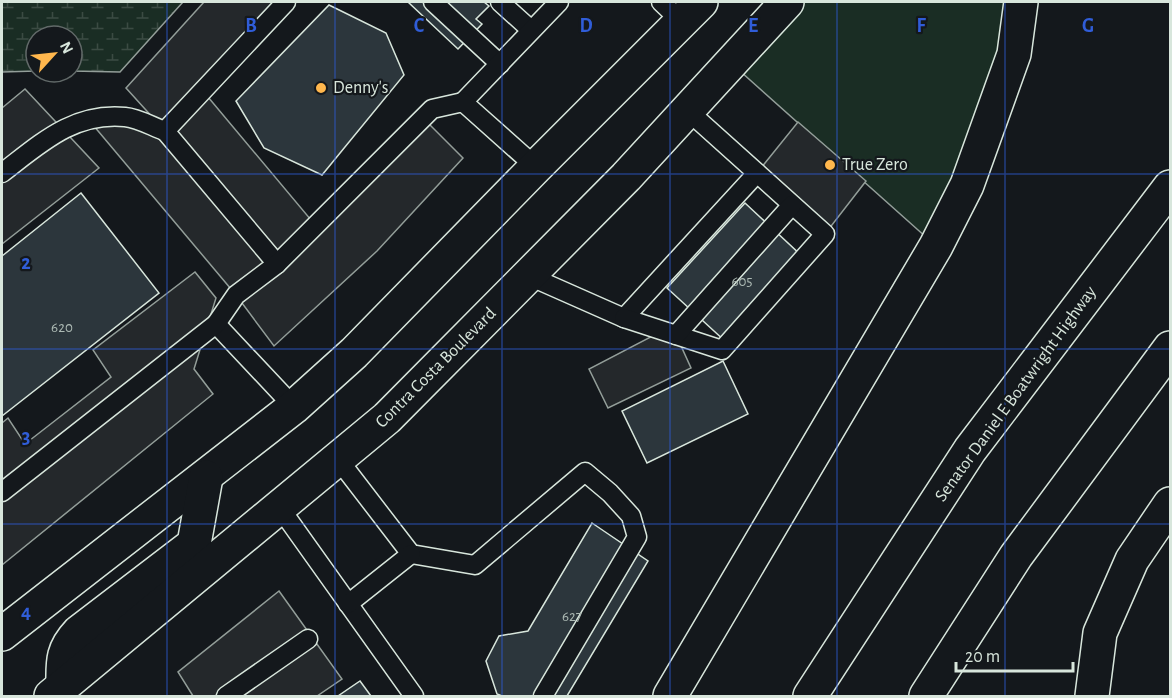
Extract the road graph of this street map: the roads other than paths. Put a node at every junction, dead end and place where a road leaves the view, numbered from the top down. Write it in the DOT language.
graph roads {
  1 [pos="286,2"];
  2 [pos="433,2"];
  3 [pos="500,2"];
  4 [pos="559,2"];
  5 [pos="787,2"];
  6 [pos="1021,2"];
  7 [pos="684,7"];
  8 [pos="531,30"];
  9 [pos="500,64"];
  10 [pos="463,102"];
  11 [pos="687,110"];
  12 [pos="165,131"];
  13 [pos="536,167"];
  14 [pos="2,173"];
  15 [pos="757,173"];
  16 [pos="1170,187"];
  17 [pos="792,205"];
  18 [pos="277,264"];
  19 [pos="529,276"];
  20 [pos="624,318"];
  21 [pos="216,324"];
  22 [pos="676,335"];
  23 [pos="1170,348"];
  24 [pos="294,407"];
  25 [pos="338,459"];
  26 [pos="206,477"];
  27 [pos="2,492"];
  28 [pos="1170,504"];
  29 [pos="280,508"];
  30 [pos="411,555"];
  31 [pos="348,604"];
  32 [pos="2,634"];
  33 [pos="308,639"];
  34 [pos="62,693"];
  35 [pos="234,694"];
  36 [pos="414,696"];
  37 [pos="543,696"];
  38 [pos="670,696"];
  39 [pos="810,696"];
  40 [pos="926,696"];
  41 [pos="1092,696"];
  1 -- 12 [label="lane"];
  2 -- 9 [label="lane"];
  3 -- 8 [label="lane"];
  4 -- 8 [label="lane"];
  5 -- 11 [label="main road, Contra Costa Boulevard"];
  6 -- 38 [label="main road"];
  7 -- 13 [label="main road"];
  8 -- 9 [label="lane"];
  9 -- 10 [label="lane"];
  10 -- 13 [label="lane"];
  10 -- 18 [label="lane"];
  11 -- 15 [label="lane"];
  11 -- 19 [label="main road, Contra Costa Boulevard"];
  12 -- 14 [label="lane"];
  12 -- 18 [label="lane"];
  13 -- 24 [label="main road"];
  15 -- 17 [label="lane"];
  15 -- 20 [label="lane"];
  16 -- 39 [label="main road, Senator Daniel E Boatwright Highway"];
  17 -- 22 [label="lane"];
  17 -- 22 [label="lane"];
  18 -- 21 [label="lane"];
  19 -- 20 [label="lane"];
  19 -- 25 [label="main road, Contra Costa Boulevard"];
  20 -- 22 [label="lane"];
  21 -- 24 [label="lane"];
  21 -- 27 [label="lane"];
  23 -- 40 [label="main road"];
  24 -- 26 [label="main road"];
  25 -- 29 [label="main road, Contra Costa Boulevard"];
  25 -- 30 [label="lane"];
  26 -- 32 [label="main road"];
  26 -- 34 [label="main road"];
  28 -- 41 [label="main road"];
  29 -- 31 [label="lane"];
  29 -- 34 [label="main road, Contra Costa Boulevard"];
  30 -- 31 [label="lane"];
  30 -- 37 [label="lane"];
  31 -- 36 [label="lane"];
  33 -- 35 [label="lane"];
}
